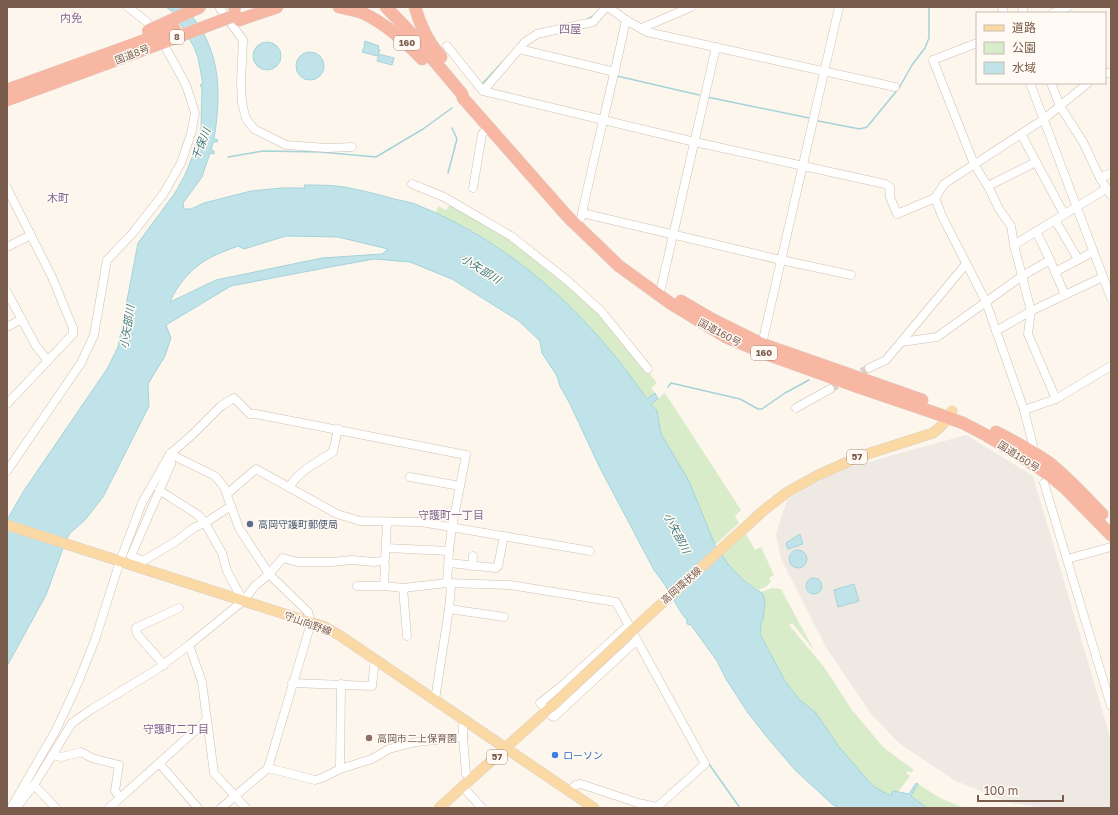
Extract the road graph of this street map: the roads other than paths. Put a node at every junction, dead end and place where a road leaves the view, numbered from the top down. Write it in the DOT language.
graph roads {
  1 [pos="128,7"];
  2 [pos="200,7"];
  3 [pos="219,7"];
  4 [pos="257,7"];
  5 [pos="277,7"];
  6 [pos="339,7"];
  7 [pos="386,7"];
  8 [pos="392,7"];
  9 [pos="415,7"];
  10 [pos="607,7"];
  11 [pos="691,7"];
  12 [pos="838,7"];
  13 [pos="1068,7"];
  14 [pos="236,12"];
  15 [pos="1056,12"];
  16 [pos="626,20"];
  17 [pos="642,28"];
  18 [pos="976,42"];
  19 [pos="139,43"];
  20 [pos="447,46"];
  21 [pos="716,47"];
  22 [pos="519,49"];
  23 [pos="615,72"];
  24 [pos="824,72"];
  25 [pos="1030,84"];
  26 [pos="1051,84"];
  27 [pos="1087,84"];
  28 [pos="895,88"];
  29 [pos="7,90"];
  30 [pos="482,91"];
  31 [pos="466,96"];
  32 [pos="7,100"];
  33 [pos="1060,106"];
  34 [pos="1044,119"];
  35 [pos="602,120"];
  36 [pos="489,127"];
  37 [pos="1021,134"];
  38 [pos="695,142"];
  39 [pos="352,147"];
  40 [pos="1036,162"];
  41 [pos="974,164"];
  42 [pos="803,165"];
  43 [pos="1111,173"];
  44 [pos="1100,178"];
  45 [pos="412,184"];
  46 [pos="988,186"];
  47 [pos="7,188"];
  48 [pos="473,188"];
  49 [pos="1109,192"];
  50 [pos="935,198"];
  51 [pos="1076,206"];
  52 [pos="1064,214"];
  53 [pos="582,216"];
  54 [pos="1055,220"];
  55 [pos="1036,231"];
  56 [pos="673,234"];
  57 [pos="32,235"];
  58 [pos="1014,245"];
  59 [pos="7,247"];
  60 [pos="1093,252"];
  61 [pos="1078,259"];
  62 [pos="781,260"];
  63 [pos="1050,260"];
  64 [pos="966,264"];
  65 [pos="1055,272"];
  66 [pos="851,275"];
  67 [pos="1022,276"];
  68 [pos="1103,277"];
  69 [pos="661,288"];
  70 [pos="7,292"];
  71 [pos="1065,295"];
  72 [pos="1111,298"];
  73 [pos="986,302"];
  74 [pos="1032,311"];
  75 [pos="22,319"];
  76 [pos="7,327"];
  77 [pos="996,331"];
  78 [pos="901,342"];
  79 [pos="762,344"];
  80 [pos="48,361"];
  81 [pos="1111,366"];
  82 [pos="869,368"];
  83 [pos="648,369"];
  84 [pos="830,389"];
  85 [pos="1056,399"];
  86 [pos="7,403"];
  87 [pos="796,408"];
  88 [pos="1024,410"];
  89 [pos="950,415"];
  90 [pos="338,429"];
  91 [pos="1032,445"];
  92 [pos="170,454"];
  93 [pos="7,472"];
  94 [pos="410,477"];
  95 [pos="1044,483"];
  96 [pos="460,486"];
  97 [pos="289,487"];
  98 [pos="159,490"];
  99 [pos="227,494"];
  100 [pos="231,506"];
  101 [pos="205,523"];
  102 [pos="387,523"];
  103 [pos="1111,524"];
  104 [pos="7,525"];
  105 [pos="452,527"];
  106 [pos="1111,535"];
  107 [pos="504,536"];
  108 [pos="1111,547"];
  109 [pos="386,548"];
  110 [pos="449,550"];
  111 [pos="590,551"];
  112 [pos="473,556"];
  113 [pos="1067,559"];
  114 [pos="118,560"];
  115 [pos="382,561"];
  116 [pos="448,564"];
  117 [pos="472,566"];
  118 [pos="269,574"];
  119 [pos="447,583"];
  120 [pos="357,586"];
  121 [pos="384,586"];
  122 [pos="403,588"];
  123 [pos="243,601"];
  124 [pos="179,608"];
  125 [pos="449,609"];
  126 [pos="504,617"];
  127 [pos="311,623"];
  128 [pos="632,627"];
  129 [pos="407,636"];
  130 [pos="637,640"];
  131 [pos="189,645"];
  132 [pos="375,659"];
  133 [pos="164,664"];
  134 [pos="292,683"];
  135 [pos="341,684"];
  136 [pos="435,700"];
  137 [pos="1111,706"];
  138 [pos="550,708"];
  139 [pos="207,720"];
  140 [pos="466,720"];
  141 [pos="463,737"];
  142 [pos="506,748"];
  143 [pos="52,754"];
  144 [pos="159,763"];
  145 [pos="268,768"];
  146 [pos="340,769"];
  147 [pos="472,779"];
  148 [pos="34,785"];
  149 [pos="463,787"];
  150 [pos="570,791"];
  151 [pos="235,795"];
  152 [pos="120,798"];
  153 [pos="637,806"];
  154 [pos="10,808"];
  155 [pos="16,808"];
  156 [pos="56,808"];
  157 [pos="109,808"];
  158 [pos="198,808"];
  159 [pos="221,808"];
  160 [pos="246,808"];
  161 [pos="439,808"];
  162 [pos="482,808"];
  163 [pos="594,808"];
  1 -- 93 [label="street"];
  2 -- 19 [label="highway, bridge"];
  3 -- 39 [label="street"];
  4 -- 14 [label="highway, 国道8号 / 8"];
  5 -- 14 [label="highway"];
  6 -- 31 [label="highway, 160"];
  7 -- 31 [label="highway, 160"];
  8 -- 31 [label="highway, 160"];
  9 -- 31 [label="highway, 160"];
  10 -- 16 [label="street"];
  10 -- 22 [label="street"];
  11 -- 17 [label="street"];
  12 -- 24 [label="street"];
  13 -- 15 [label="street"];
  14 -- 19 [label="highway, 国道8号 / 8, bridge"];
  16 -- 17 [label="street"];
  16 -- 23 [label="street"];
  17 -- 21 [label="street"];
  18 -- 41 [label="street"];
  19 -- 29 [label="highway"];
  19 -- 32 [label="highway, 国道8号 / 8, bridge"];
  20 -- 30 [label="street"];
  21 -- 24 [label="street"];
  21 -- 38 [label="street"];
  22 -- 23 [label="street"];
  22 -- 30 [label="street"];
  23 -- 35 [label="street"];
  24 -- 28 [label="street"];
  24 -- 42 [label="street"];
  25 -- 34 [label="street"];
  26 -- 33 [label="street"];
  27 -- 33 [label="street"];
  30 -- 35 [label="street"];
  31 -- 36 [label="highway, 国道160号 / 160"];
  31 -- 53 [label="highway, 国道160号 / 160"];
  33 -- 34 [label="street"];
  33 -- 44 [label="street"];
  34 -- 37 [label="street"];
  34 -- 51 [label="street"];
  35 -- 38 [label="street"];
  35 -- 53 [label="street"];
  36 -- 48 [label="street"];
  36 -- 89 [label="highway, 国道160号 / 160"];
  37 -- 40 [label="street"];
  37 -- 41 [label="street"];
  38 -- 42 [label="street"];
  38 -- 56 [label="street"];
  40 -- 46 [label="street"];
  40 -- 52 [label="street"];
  41 -- 46 [label="street"];
  41 -- 50 [label="street"];
  42 -- 50 [label="street"];
  42 -- 62 [label="street"];
  43 -- 44 [label="street"];
  44 -- 49 [label="street"];
  45 -- 83 [label="street"];
  46 -- 58 [label="street"];
  47 -- 57 [label="street"];
  49 -- 51 [label="street"];
  50 -- 64 [label="street"];
  51 -- 52 [label="street"];
  51 -- 60 [label="street"];
  52 -- 54 [label="street"];
  53 -- 56 [label="street"];
  53 -- 69 [label="highway, 国道160号 / 160"];
  54 -- 55 [label="street"];
  54 -- 61 [label="street"];
  55 -- 58 [label="street"];
  55 -- 63 [label="street"];
  56 -- 62 [label="street"];
  56 -- 69 [label="street"];
  57 -- 59 [label="street"];
  57 -- 80 [label="street"];
  58 -- 67 [label="street"];
  60 -- 61 [label="street"];
  60 -- 68 [label="street"];
  61 -- 65 [label="street"];
  62 -- 66 [label="street"];
  62 -- 79 [label="street"];
  63 -- 65 [label="street"];
  63 -- 67 [label="street"];
  64 -- 73 [label="street"];
  64 -- 78 [label="street"];
  65 -- 71 [label="street"];
  67 -- 73 [label="street"];
  67 -- 74 [label="street"];
  68 -- 71 [label="street"];
  68 -- 72 [label="street"];
  69 -- 79 [label="highway, 国道160号 / 160"];
  70 -- 75 [label="street"];
  71 -- 74 [label="street"];
  73 -- 77 [label="street"];
  73 -- 78 [label="street"];
  74 -- 77 [label="street"];
  74 -- 85 [label="street"];
  75 -- 76 [label="street"];
  75 -- 80 [label="street"];
  77 -- 88 [label="street"];
  78 -- 82 [label="street"];
  79 -- 89 [label="highway, 国道160号 / 160"];
  80 -- 86 [label="street"];
  81 -- 85 [label="street"];
  84 -- 87 [label="street"];
  85 -- 88 [label="street"];
  88 -- 91 [label="street"];
  89 -- 103 [label="highway, 国道160号 / 160"];
  89 -- 106 [label="highway, 国道160号 / 160"];
  89 -- 128 [label="main road, 高岡環状線 / 57"];
  90 -- 92 [label="street"];
  90 -- 96 [label="street"];
  90 -- 97 [label="street"];
  92 -- 98 [label="street"];
  92 -- 99 [label="street"];
  92 -- 114 [label="street"];
  94 -- 96 [label="street"];
  95 -- 113 [label="street"];
  96 -- 105 [label="street"];
  97 -- 99 [label="street"];
  97 -- 102 [label="street"];
  98 -- 101 [label="street"];
  98 -- 101 [label="street"];
  99 -- 100 [label="street"];
  100 -- 101 [label="street"];
  100 -- 118 [label="street"];
  101 -- 123 [label="street"];
  102 -- 105 [label="street"];
  102 -- 109 [label="street"];
  104 -- 114 [label="main road, 守山向野線"];
  105 -- 107 [label="street"];
  105 -- 110 [label="street"];
  107 -- 111 [label="street"];
  107 -- 117 [label="street"];
  108 -- 113 [label="street"];
  109 -- 110 [label="street"];
  109 -- 115 [label="street"];
  110 -- 116 [label="street"];
  112 -- 117 [label="street"];
  113 -- 137 [label="street"];
  114 -- 123 [label="main road, 守山向野線"];
  114 -- 154 [label="street"];
  115 -- 118 [label="street"];
  115 -- 121 [label="street"];
  116 -- 117 [label="street"];
  116 -- 119 [label="street"];
  118 -- 123 [label="street"];
  118 -- 127 [label="street"];
  119 -- 122 [label="street"];
  119 -- 125 [label="street"];
  119 -- 128 [label="street"];
  120 -- 121 [label="street"];
  121 -- 122 [label="street"];
  122 -- 129 [label="street"];
  123 -- 127 [label="main road, 守山向野線"];
  123 -- 131 [label="street"];
  124 -- 133 [label="street"];
  125 -- 126 [label="street"];
  125 -- 136 [label="street"];
  127 -- 132 [label="main road, 守山向野線"];
  127 -- 134 [label="street"];
  128 -- 130 [label="street"];
  128 -- 138 [label="main road, 高岡環状線 / 57, bridge"];
  130 -- 138 [label="street"];
  130 -- 153 [label="street"];
  131 -- 133 [label="street"];
  131 -- 139 [label="street"];
  132 -- 135 [label="street"];
  132 -- 136 [label="main road, 守山向野線"];
  133 -- 143 [label="street"];
  134 -- 135 [label="street"];
  134 -- 145 [label="street"];
  135 -- 146 [label="street"];
  136 -- 140 [label="main road, 守山向野線"];
  138 -- 142 [label="main road, 高岡環状線 / 57"];
  139 -- 144 [label="street"];
  139 -- 151 [label="street"];
  140 -- 141 [label="street"];
  140 -- 142 [label="main road, 守山向野線"];
  141 -- 146 [label="street"];
  141 -- 147 [label="street"];
  142 -- 147 [label="main road, 高岡環状線 / 57"];
  142 -- 150 [label="main road, 守山向野線"];
  143 -- 148 [label="street"];
  143 -- 152 [label="street"];
  144 -- 152 [label="street"];
  144 -- 158 [label="street"];
  145 -- 146 [label="street"];
  145 -- 151 [label="street"];
  147 -- 149 [label="main road, 高岡環状線 / 57"];
  148 -- 155 [label="street"];
  148 -- 156 [label="street"];
  149 -- 161 [label="main road, 高岡環状線 / 57"];
  149 -- 162 [label="street"];
  150 -- 153 [label="street"];
  150 -- 163 [label="main road, 守山向野線"];
  151 -- 159 [label="street"];
  151 -- 160 [label="street"];
  152 -- 157 [label="street"];
}
